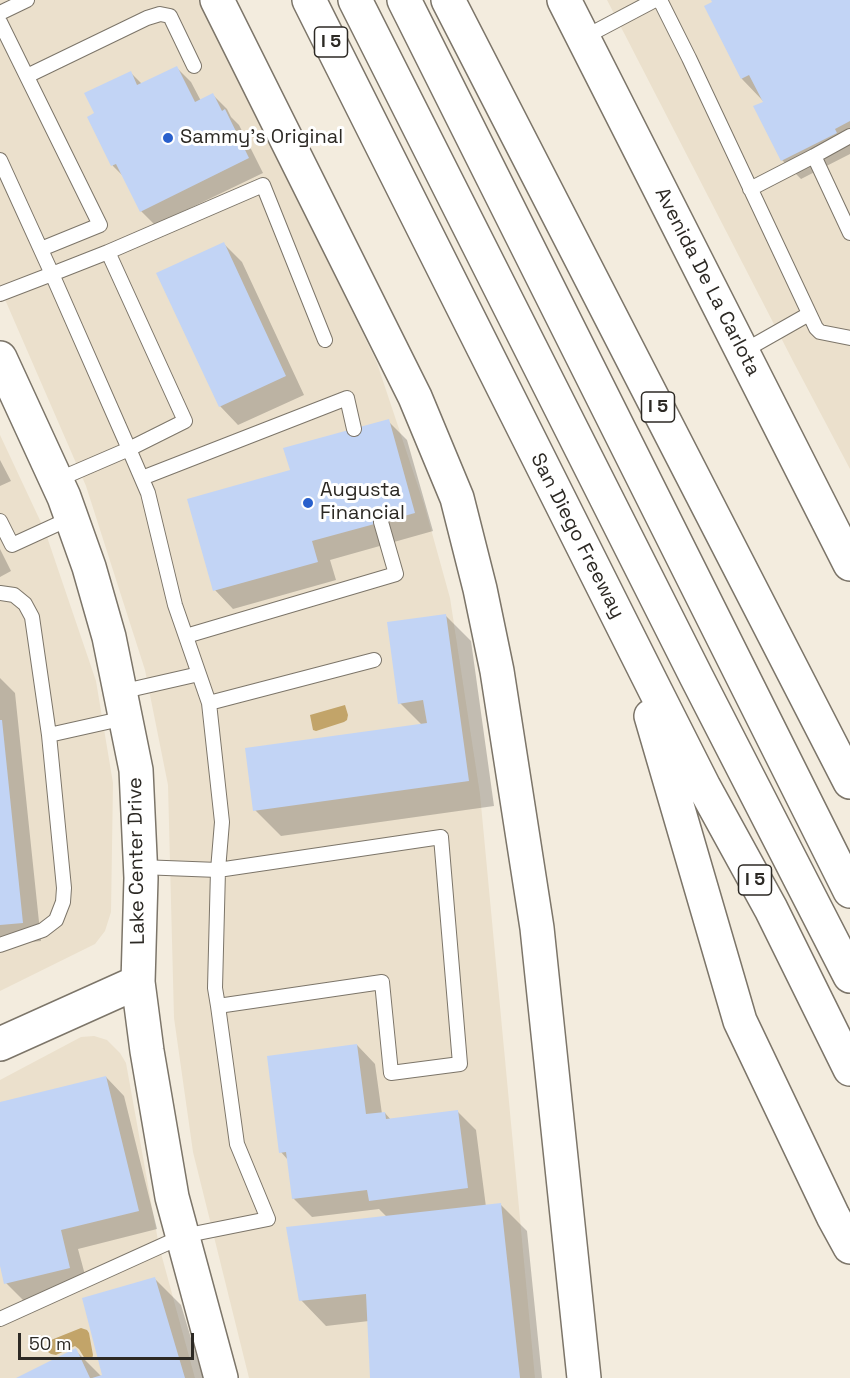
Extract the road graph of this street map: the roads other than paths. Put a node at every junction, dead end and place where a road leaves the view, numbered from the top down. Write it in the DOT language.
graph roads {
  1 [pos="27,0"];
  2 [pos="217,0"];
  3 [pos="309,0"];
  4 [pos="355,0"];
  5 [pos="405,0"];
  6 [pos="448,0"];
  7 [pos="564,0"];
  8 [pos="655,0"];
  9 [pos="660,0"];
  10 [pos="0,13"];
  11 [pos="0,21"];
  12 [pos="583,38"];
  13 [pos="194,66"];
  14 [pos="27,76"];
  15 [pos="850,136"];
  16 [pos="814,156"];
  17 [pos="0,160"];
  18 [pos="750,189"];
  19 [pos="850,233"];
  20 [pos="41,249"];
  21 [pos="108,252"];
  22 [pos="52,274"];
  23 [pos="0,294"];
  24 [pos="809,314"];
  25 [pos="850,338"];
  26 [pos="325,340"];
  27 [pos="742,352"];
  28 [pos="0,358"];
  29 [pos="354,429"];
  30 [pos="129,449"];
  31 [pos="142,478"];
  32 [pos="57,480"];
  33 [pos="71,518"];
  34 [pos="0,520"];
  35 [pos="381,522"];
  36 [pos="850,564"];
  37 [pos="0,593"];
  38 [pos="186,636"];
  39 [pos="628,636"];
  40 [pos="374,660"];
  41 [pos="199,674"];
  42 [pos="209,703"];
  43 [pos="123,705"];
  44 [pos="49,735"];
  45 [pos="850,782"];
  46 [pos="140,867"];
  47 [pos="218,870"];
  48 [pos="850,891"];
  49 [pos="0,945"];
  50 [pos="850,976"];
  51 [pos="138,982"];
  52 [pos="218,1006"];
  53 [pos="0,1044"];
  54 [pos="850,1069"];
  55 [pos="183,1236"];
  56 [pos="850,1247"];
  57 [pos="0,1319"];
  58 [pos="221,1378"];
  59 [pos="584,1378"];
  1 -- 10 [label="lane"];
  2 -- 59 [label="main road"];
  3 -- 39 [label="main road, San Diego Freeway / I 5"];
  4 -- 50 [label="main road"];
  5 -- 48 [label="main road"];
  6 -- 45 [label="main road, I 5"];
  7 -- 12 [label="main road, Avenida De La Carlota"];
  8 -- 12 [label="lane"];
  9 -- 18 [label="lane"];
  11 -- 14 [label="lane"];
  12 -- 27 [label="main road, Avenida De La Carlota"];
  13 -- 14 [label="lane"];
  14 -- 20 [label="lane"];
  15 -- 16 [label="lane"];
  16 -- 18 [label="lane"];
  16 -- 19 [label="lane"];
  17 -- 20 [label="lane"];
  18 -- 24 [label="lane"];
  20 -- 22 [label="lane"];
  21 -- 22 [label="lane"];
  21 -- 26 [label="lane"];
  21 -- 30 [label="lane"];
  22 -- 23 [label="lane"];
  22 -- 30 [label="lane"];
  24 -- 25 [label="lane"];
  24 -- 27 [label="lane"];
  27 -- 36 [label="main road, Avenida De La Carlota"];
  28 -- 32 [label="main road, Lake Center Drive"];
  29 -- 31 [label="lane"];
  30 -- 31 [label="lane"];
  30 -- 32 [label="lane"];
  31 -- 38 [label="lane"];
  32 -- 33 [label="main road, Lake Center Drive"];
  33 -- 34 [label="lane"];
  33 -- 43 [label="main road, Lake Center Drive"];
  35 -- 38 [label="lane"];
  37 -- 44 [label="lane"];
  38 -- 41 [label="lane"];
  39 -- 54 [label="main road, San Diego Freeway / I 5"];
  39 -- 56 [label="main road"];
  40 -- 42 [label="lane"];
  41 -- 42 [label="lane"];
  41 -- 43 [label="lane"];
  42 -- 47 [label="lane"];
  43 -- 44 [label="lane"];
  43 -- 46 [label="main road, Lake Center Drive"];
  44 -- 49 [label="lane"];
  46 -- 47 [label="lane"];
  46 -- 51 [label="main road, Lake Center Drive"];
  47 -- 52 [label="lane"];
  47 -- 52 [label="lane"];
  51 -- 53 [label="main road"];
  51 -- 55 [label="main road, Lake Center Drive"];
  52 -- 55 [label="lane"];
  55 -- 57 [label="lane"];
  55 -- 58 [label="main road, Lake Center Drive"];
}
